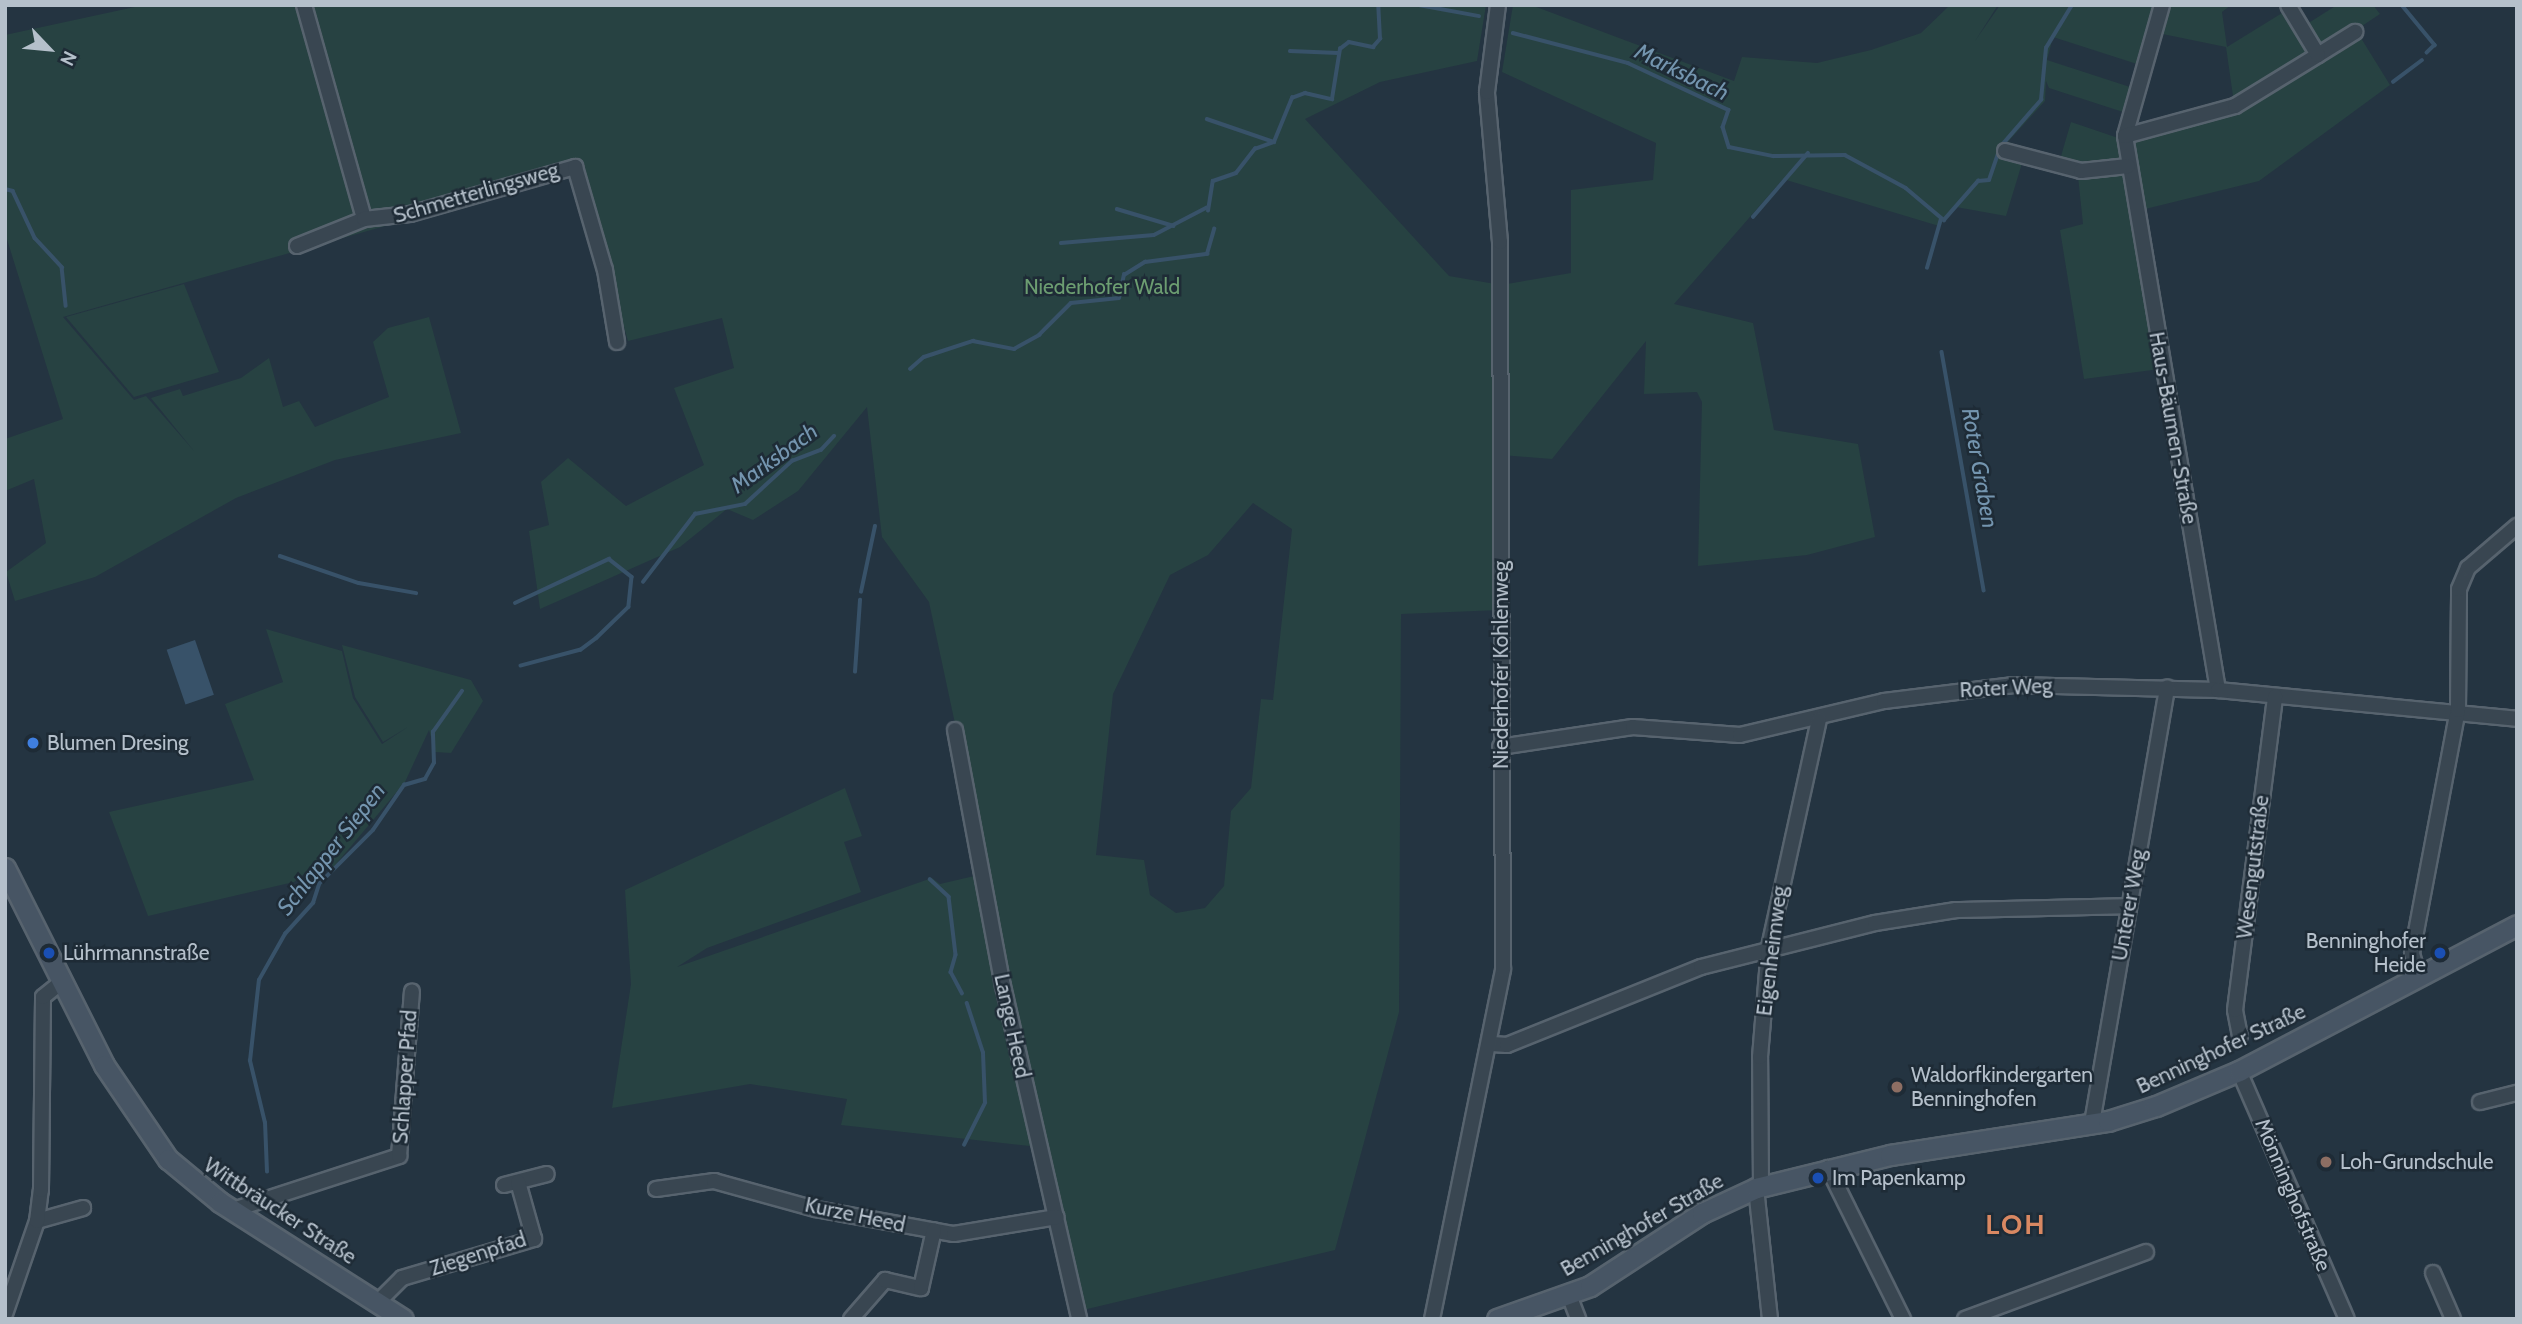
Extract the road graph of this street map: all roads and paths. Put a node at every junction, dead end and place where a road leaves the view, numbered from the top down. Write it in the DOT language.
graph roads {
  1 [pos="304,5"];
  2 [pos="1498,5"];
  3 [pos="2162,5"];
  4 [pos="2288,5"];
  5 [pos="2355,32"];
  6 [pos="2318,55"];
  7 [pos="2125,136"];
  8 [pos="2005,151"];
  9 [pos="2128,166"];
  10 [pos="364,219"];
  11 [pos="297,246"];
  12 [pos="617,342"];
  13 [pos="2517,526"];
  14 [pos="2167,687"];
  15 [pos="2218,690"];
  16 [pos="2275,696"];
  17 [pos="2458,710"];
  18 [pos="1819,719"];
  19 [pos="2517,719"];
  20 [pos="955,730"];
  21 [pos="1500,747"];
  22 [pos="5,868"];
  23 [pos="2128,906"];
  24 [pos="2517,925"];
  25 [pos="1769,947"];
  26 [pos="2419,978"];
  27 [pos="63,981"];
  28 [pos="412,992"];
  29 [pos="2240,1037"];
  30 [pos="1492,1044"];
  31 [pos="2239,1071"];
  32 [pos="2517,1093"];
  33 [pos="2480,1102"];
  34 [pos="2092,1123"];
  35 [pos="1828,1168"];
  36 [pos="547,1174"];
  37 [pos="1758,1187"];
  38 [pos="656,1189"];
  39 [pos="83,1208"];
  40 [pos="233,1210"];
  41 [pos="1057,1217"];
  42 [pos="37,1222"];
  43 [pos="934,1230"];
  44 [pos="2146,1252"];
  45 [pos="2433,1273"];
  46 [pos="1569,1295"];
  47 [pos="378,1303"];
  48 [pos="6,1309"];
  49 [pos="403,1319"];
  50 [pos="851,1319"];
  51 [pos="1079,1319"];
  52 [pos="1432,1319"];
  53 [pos="1497,1319"];
  54 [pos="1578,1319"];
  55 [pos="1770,1319"];
  56 [pos="1903,1319"];
  57 [pos="1965,1319"];
  58 [pos="2347,1319"];
  59 [pos="2453,1319"];
  1 -- 10 [label="street, Schmetterlingsweg"];
  2 -- 21 [label="street, Niederhofer Kohlenweg"];
  3 -- 7 [label="street, Haus-Bäumen-Straße"];
  4 -- 6 [label="street"];
  5 -- 6 [label="street"];
  6 -- 7 [label="street"];
  7 -- 9 [label="street, Haus-Bäumen-Straße"];
  8 -- 9 [label="street"];
  9 -- 15 [label="street, Haus-Bäumen-Straße"];
  10 -- 11 [label="street, Schmetterlingsweg"];
  10 -- 12 [label="street, Schmetterlingsweg"];
  13 -- 17 [label="street"];
  14 -- 15 [label="street, Roter Weg"];
  14 -- 18 [label="street, Roter Weg"];
  14 -- 23 [label="street, Unterer Weg"];
  15 -- 16 [label="street, Roter Weg"];
  16 -- 17 [label="street, Roter Weg"];
  16 -- 29 [label="street, Wesengutstraße"];
  17 -- 19 [label="street, Roter Weg"];
  17 -- 26 [label="street"];
  18 -- 21 [label="street, Roter Weg"];
  18 -- 25 [label="street, Eigenheimweg"];
  20 -- 41 [label="street, Lange Heed"];
  21 -- 30 [label="street, Niederhofer Kohlenweg"];
  22 -- 27 [label="main road, Wittbräucker Straße"];
  23 -- 25 [label="street"];
  23 -- 34 [label="street, Unterer Weg"];
  24 -- 26 [label="main road, Benninghofer Straße"];
  25 -- 30 [label="street"];
  25 -- 37 [label="street, Eigenheimweg"];
  26 -- 31 [label="main road, Benninghofer Straße"];
  27 -- 40 [label="main road, Wittbräucker Straße"];
  27 -- 42 [label="street"];
  28 -- 40 [label="street, Schlapper Pfad"];
  30 -- 52 [label="street, Niederhofer Kohlenweg"];
  31 -- 34 [label="main road, Benninghofer Straße"];
  31 -- 58 [label="street, Mönninghofstraße"];
  32 -- 33 [label="street"];
  34 -- 35 [label="main road, Benninghofer Straße"];
  35 -- 37 [label="main road, Benninghofer Straße"];
  35 -- 56 [label="street"];
  36 -- 47 [label="street, Ziegenpfad"];
  37 -- 46 [label="main road, Benninghofer Straße"];
  37 -- 55 [label="street"];
  38 -- 43 [label="street, Kurze Heed"];
  39 -- 42 [label="street"];
  40 -- 47 [label="main road, Wittbräucker Straße"];
  41 -- 43 [label="street, Kurze Heed"];
  41 -- 51 [label="street, Lange Heed"];
  42 -- 48 [label="street"];
  43 -- 50 [label="street"];
  44 -- 57 [label="street"];
  45 -- 59 [label="street"];
  46 -- 53 [label="main road, Benninghofer Straße"];
  46 -- 54 [label="street"];
  47 -- 49 [label="main road, Wittbräucker Straße"];
}
